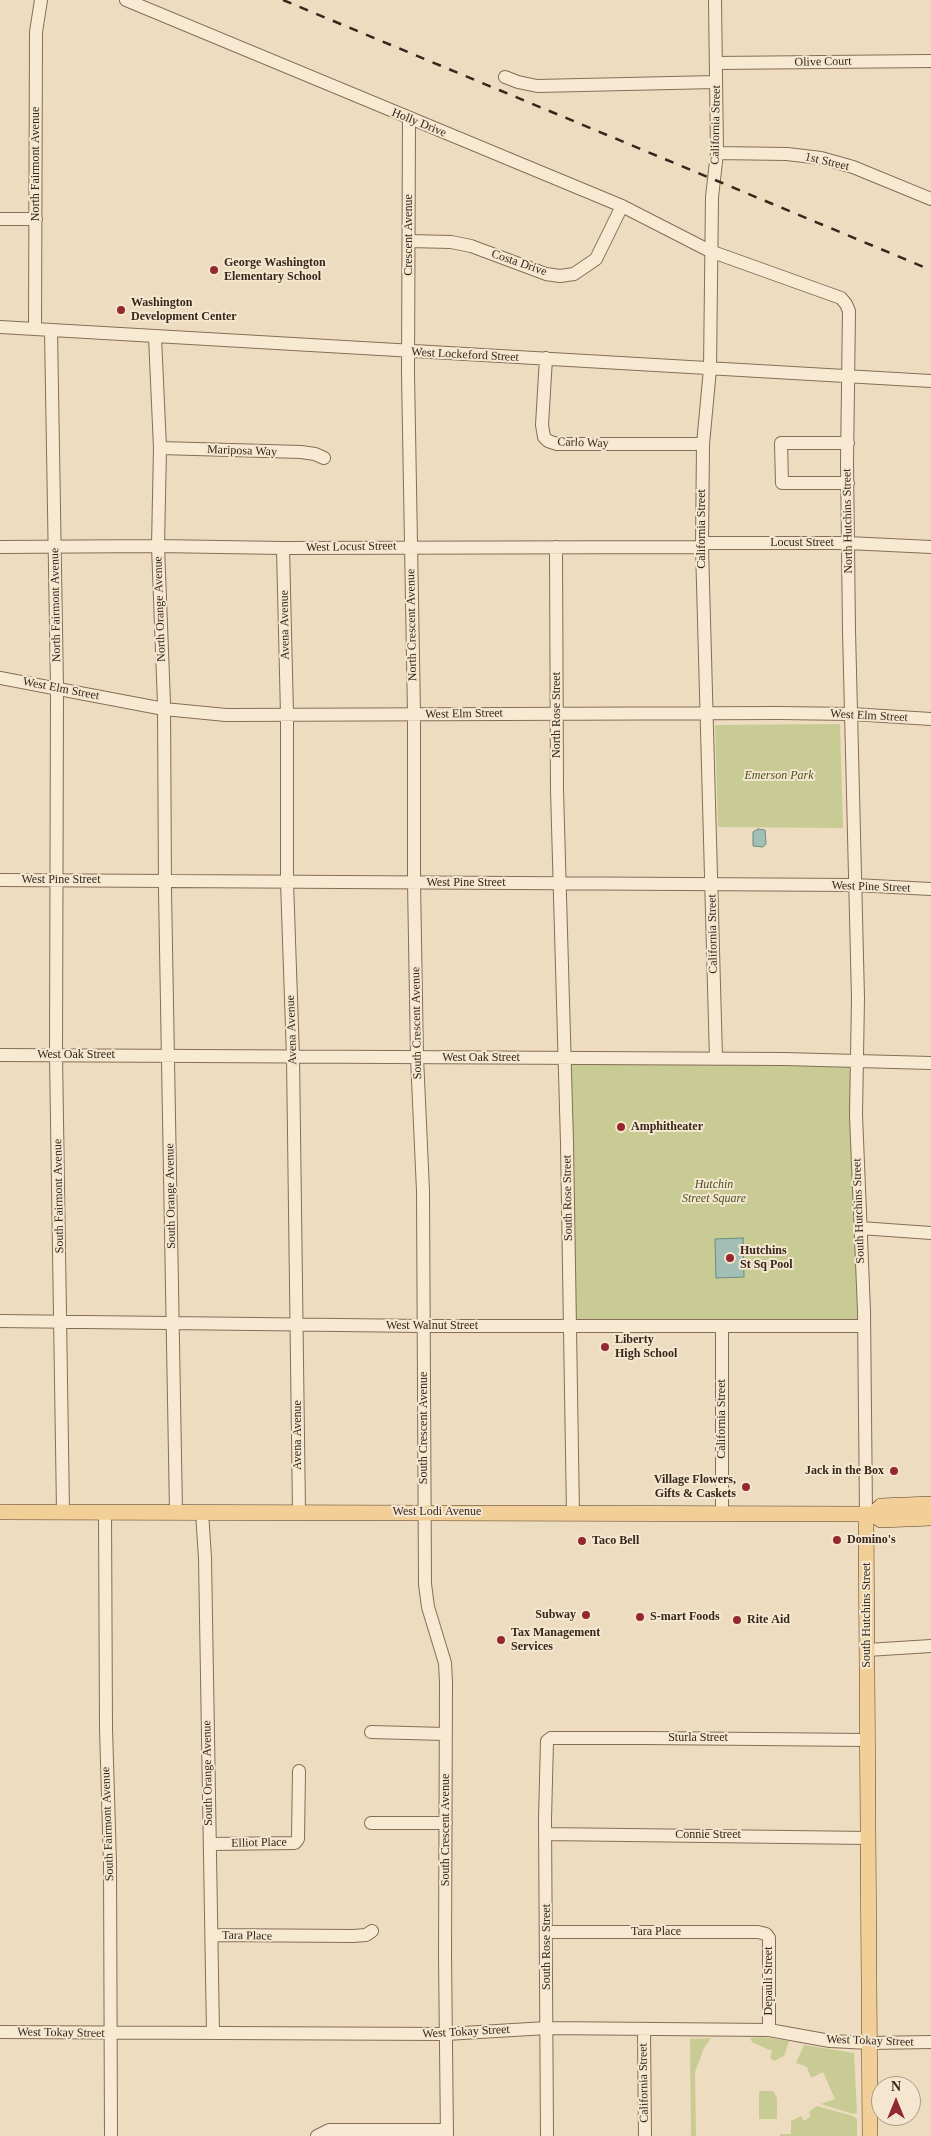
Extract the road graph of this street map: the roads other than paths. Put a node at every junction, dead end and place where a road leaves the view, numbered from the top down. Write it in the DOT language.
graph roads {
  1 [pos="41,0"];
  2 [pos="126,0"];
  3 [pos="715,0"];
  4 [pos="931,61"];
  5 [pos="716,64"];
  6 [pos="505,77"];
  7 [pos="716,82"];
  8 [pos="409,119"];
  9 [pos="717,153"];
  10 [pos="931,199"];
  11 [pos="622,206"];
  12 [pos="0,219"];
  13 [pos="36,219"];
  14 [pos="409,241"];
  15 [pos="710,251"];
  16 [pos="0,327"];
  17 [pos="35,329"];
  18 [pos="51,330"];
  19 [pos="155,337"];
  20 [pos="408,352"];
  21 [pos="546,358"];
  22 [pos="710,369"];
  23 [pos="849,376"];
  24 [pos="931,381"];
  25 [pos="848,443"];
  26 [pos="703,444"];
  27 [pos="160,448"];
  28 [pos="324,458"];
  29 [pos="848,483"];
  30 [pos="848,543"];
  31 [pos="702,545"];
  32 [pos="158,546"];
  33 [pos="556,546"];
  34 [pos="0,547"];
  35 [pos="55,547"];
  36 [pos="411,547"];
  37 [pos="931,547"];
  38 [pos="283,548"];
  39 [pos="0,678"];
  40 [pos="57,688"];
  41 [pos="164,709"];
  42 [pos="558,712"];
  43 [pos="706,713"];
  44 [pos="414,714"];
  45 [pos="852,714"];
  46 [pos="287,715"];
  47 [pos="931,719"];
  48 [pos="0,880"];
  49 [pos="57,880"];
  50 [pos="165,881"];
  51 [pos="287,882"];
  52 [pos="414,882"];
  53 [pos="561,882"];
  54 [pos="712,884"];
  55 [pos="855,885"];
  56 [pos="931,889"];
  57 [pos="414,898"];
  58 [pos="0,1055"];
  59 [pos="56,1055"];
  60 [pos="168,1056"];
  61 [pos="293,1056"];
  62 [pos="417,1057"];
  63 [pos="565,1059"];
  64 [pos="716,1059"];
  65 [pos="858,1060"];
  66 [pos="931,1063"];
  67 [pos="860,1228"];
  68 [pos="931,1233"];
  69 [pos="0,1321"];
  70 [pos="61,1321"];
  71 [pos="174,1322"];
  72 [pos="297,1324"];
  73 [pos="571,1325"];
  74 [pos="424,1326"];
  75 [pos="722,1326"];
  76 [pos="864,1326"];
  77 [pos="931,1504"];
  78 [pos="63,1511"];
  79 [pos="0,1512"];
  80 [pos="105,1512"];
  81 [pos="176,1512"];
  82 [pos="202,1512"];
  83 [pos="299,1512"];
  84 [pos="424,1512"];
  85 [pos="722,1513"];
  86 [pos="573,1514"];
  87 [pos="870,1514"];
  88 [pos="931,1518"];
  89 [pos="931,1646"];
  90 [pos="866,1650"];
  91 [pos="371,1732"];
  92 [pos="445,1734"];
  93 [pos="868,1740"];
  94 [pos="546,1759"];
  95 [pos="299,1771"];
  96 [pos="446,1823"];
  97 [pos="371,1824"];
  98 [pos="546,1834"];
  99 [pos="869,1838"];
  100 [pos="210,1844"];
  101 [pos="372,1931"];
  102 [pos="546,1932"];
  103 [pos="766,1934"];
  104 [pos="212,1935"];
  105 [pos="547,2028"];
  106 [pos="644,2030"];
  107 [pos="769,2030"];
  108 [pos="0,2032"];
  109 [pos="213,2033"];
  110 [pos="110,2034"];
  111 [pos="446,2034"];
  112 [pos="931,2042"];
  113 [pos="870,2043"];
  114 [pos="447,2133"];
  115 [pos="110,2136"];
  116 [pos="317,2136"];
  117 [pos="548,2136"];
  118 [pos="645,2136"];
  119 [pos="870,2136"];
  1 -- 13 [label="street, North Fairmont Avenue"];
  2 -- 8 [label="street, Holly Drive"];
  3 -- 5 [label="street, California Street"];
  4 -- 5 [label="street, Olive Court"];
  5 -- 7 [label="street, California Street"];
  6 -- 7 [label="street"];
  7 -- 9 [label="street, California Street"];
  8 -- 11 [label="street, Holly Drive"];
  8 -- 14 [label="street, Crescent Avenue"];
  9 -- 10 [label="street, 1st Street"];
  9 -- 15 [label="street, California Street"];
  11 -- 14 [label="street, Costa Drive"];
  11 -- 15 [label="street, Holly Drive"];
  12 -- 13 [label="street"];
  13 -- 17 [label="street, North Fairmont Avenue"];
  14 -- 20 [label="street, Crescent Avenue"];
  15 -- 22 [label="street, California Street"];
  15 -- 23 [label="street, North Hutchins Street"];
  16 -- 17 [label="street, West Lockeford Street"];
  17 -- 18 [label="street, West Lockeford Street"];
  18 -- 19 [label="street, West Lockeford Street"];
  18 -- 35 [label="street, North Fairmont Avenue"];
  19 -- 20 [label="street, West Lockeford Street"];
  19 -- 27 [label="street, North Orange Avenue"];
  20 -- 21 [label="street, West Lockeford Street"];
  20 -- 36 [label="street, North Crescent Avenue"];
  21 -- 22 [label="street, West Lockeford Street"];
  21 -- 26 [label="street, Carlo Way"];
  22 -- 23 [label="street, West Lockeford Street"];
  22 -- 26 [label="street, California Street"];
  23 -- 24 [label="street, West Lockeford Street"];
  23 -- 25 [label="street, North Hutchins Street"];
  25 -- 29 [label="street, North Hutchins Street"];
  25 -- 29 [label="street"];
  26 -- 31 [label="street, California Street"];
  27 -- 28 [label="street, Mariposa Way"];
  27 -- 32 [label="street, North Orange Avenue"];
  29 -- 30 [label="street, North Hutchins Street"];
  30 -- 31 [label="street, Locust Street"];
  30 -- 37 [label="street, Locust Street"];
  30 -- 45 [label="street, North Hutchins Street"];
  31 -- 33 [label="street, West Locust Street"];
  31 -- 43 [label="street, California Street"];
  32 -- 35 [label="street, West Locust Street"];
  32 -- 38 [label="street, West Locust Street"];
  32 -- 41 [label="street, North Orange Avenue"];
  33 -- 36 [label="street, West Locust Street"];
  33 -- 42 [label="street, North Rose Street"];
  34 -- 35 [label="street, West Locust Street"];
  35 -- 40 [label="street, North Fairmont Avenue"];
  36 -- 38 [label="street, West Locust Street"];
  36 -- 44 [label="street, North Crescent Avenue"];
  38 -- 46 [label="street, Avena Avenue"];
  39 -- 40 [label="street, West Elm Street"];
  40 -- 41 [label="street, West Elm Street"];
  40 -- 49 [label="street, North Fairmont Avenue"];
  41 -- 46 [label="street, West Elm Street"];
  41 -- 50 [label="street, North Orange Avenue"];
  42 -- 43 [label="street, West Elm Street"];
  42 -- 44 [label="street, West Elm Street"];
  42 -- 53 [label="street, North Rose Street"];
  43 -- 45 [label="street, West Elm Street"];
  43 -- 54 [label="street, California Street"];
  44 -- 46 [label="street, West Elm Street"];
  44 -- 52 [label="street, North Crescent Avenue"];
  45 -- 47 [label="street, West Elm Street"];
  45 -- 55 [label="street, North Hutchins Street"];
  46 -- 51 [label="street, Avena Avenue"];
  48 -- 49 [label="street, West Pine Street"];
  49 -- 50 [label="street, West Pine Street"];
  49 -- 59 [label="street, South Fairmont Avenue"];
  50 -- 51 [label="street, West Pine Street"];
  50 -- 60 [label="street, South Orange Avenue"];
  51 -- 52 [label="street, West Pine Street"];
  51 -- 61 [label="street, Avena Avenue"];
  52 -- 53 [label="street, West Pine Street"];
  52 -- 57 [label="street, North Crescent Avenue"];
  53 -- 54 [label="street, West Pine Street"];
  53 -- 63 [label="street, South Rose Street"];
  54 -- 55 [label="street, West Pine Street"];
  54 -- 64 [label="street, California Street"];
  55 -- 56 [label="street, West Pine Street"];
  55 -- 65 [label="street, South Hutchins Street"];
  57 -- 62 [label="street, South Crescent Avenue"];
  58 -- 59 [label="street, West Oak Street"];
  59 -- 60 [label="street, West Oak Street"];
  59 -- 70 [label="street, South Fairmont Avenue"];
  60 -- 61 [label="street, West Oak Street"];
  60 -- 71 [label="street, South Orange Avenue"];
  61 -- 62 [label="street, West Oak Street"];
  61 -- 72 [label="street, Avena Avenue"];
  62 -- 63 [label="street, West Oak Street"];
  62 -- 74 [label="street, South Crescent Avenue"];
  63 -- 64 [label="street, West Oak Street"];
  63 -- 73 [label="street, South Rose Street"];
  64 -- 65 [label="street, West Oak Street"];
  65 -- 66 [label="street, West Oak Street"];
  65 -- 67 [label="street, South Hutchins Street"];
  67 -- 68 [label="street"];
  67 -- 76 [label="street, South Hutchins Street"];
  69 -- 70 [label="street, West Walnut Street"];
  70 -- 71 [label="street, West Walnut Street"];
  70 -- 78 [label="street, South Fairmont Avenue"];
  71 -- 72 [label="street, West Walnut Street"];
  71 -- 81 [label="street, South Orange Avenue"];
  72 -- 74 [label="street, West Walnut Street"];
  72 -- 83 [label="street, Avena Avenue"];
  73 -- 74 [label="street, West Walnut Street"];
  73 -- 75 [label="street, West Walnut Street"];
  73 -- 86 [label="street, South Rose Street"];
  74 -- 84 [label="street, South Crescent Avenue"];
  75 -- 76 [label="street, West Walnut Street"];
  75 -- 85 [label="street, California Street"];
  76 -- 87 [label="street, South Hutchins Street"];
  77 -- 87 [label="main road, West Lodi Avenue"];
  78 -- 79 [label="main road, West Lodi Avenue"];
  78 -- 80 [label="main road, West Lodi Avenue"];
  80 -- 81 [label="main road, West Lodi Avenue"];
  80 -- 110 [label="street, South Fairmont Avenue"];
  81 -- 82 [label="main road, West Lodi Avenue"];
  82 -- 83 [label="main road, West Lodi Avenue"];
  82 -- 100 [label="street, South Orange Avenue"];
  83 -- 84 [label="main road, West Lodi Avenue"];
  84 -- 86 [label="main road, West Lodi Avenue"];
  84 -- 92 [label="street, South Crescent Avenue"];
  85 -- 86 [label="main road, West Lodi Avenue"];
  85 -- 87 [label="main road, West Lodi Avenue"];
  87 -- 88 [label="main road, West Lodi Avenue"];
  87 -- 90 [label="main road, South Hutchins Street"];
  89 -- 90 [label="street"];
  90 -- 93 [label="main road, South Hutchins Street"];
  91 -- 92 [label="street"];
  92 -- 96 [label="street, South Crescent Avenue"];
  93 -- 94 [label="street, Sturla Street"];
  93 -- 99 [label="main road, South Hutchins Street"];
  94 -- 98 [label="street, South Rose Street"];
  95 -- 100 [label="street, Elliot Place"];
  96 -- 97 [label="street"];
  96 -- 111 [label="street, South Crescent Avenue"];
  98 -- 99 [label="street, Connie Street"];
  98 -- 102 [label="street, South Rose Street"];
  99 -- 113 [label="main road, South Hutchins Street"];
  100 -- 104 [label="street, South Orange Avenue"];
  101 -- 104 [label="street, Tara Place"];
  102 -- 103 [label="street, Tara Place"];
  102 -- 105 [label="street, South Rose Street"];
  103 -- 107 [label="street, Depauli Street"];
  104 -- 109 [label="street, South Orange Avenue"];
  105 -- 106 [label="street, West Tokay Street"];
  105 -- 111 [label="street, West Tokay Street"];
  105 -- 117 [label="street, South Rose Street"];
  106 -- 107 [label="street, West Tokay Street"];
  106 -- 118 [label="street, California Street"];
  107 -- 113 [label="street, West Tokay Street"];
  108 -- 110 [label="street, West Tokay Street"];
  109 -- 110 [label="street, West Tokay Street"];
  109 -- 111 [label="street, West Tokay Street"];
  110 -- 115 [label="street, South Fairmont Avenue"];
  111 -- 114 [label="street, South Crescent Avenue"];
  112 -- 113 [label="street, West Tokay Street"];
  113 -- 119 [label="main road, South Hutchins Street"];
  114 -- 116 [label="street"];
}
